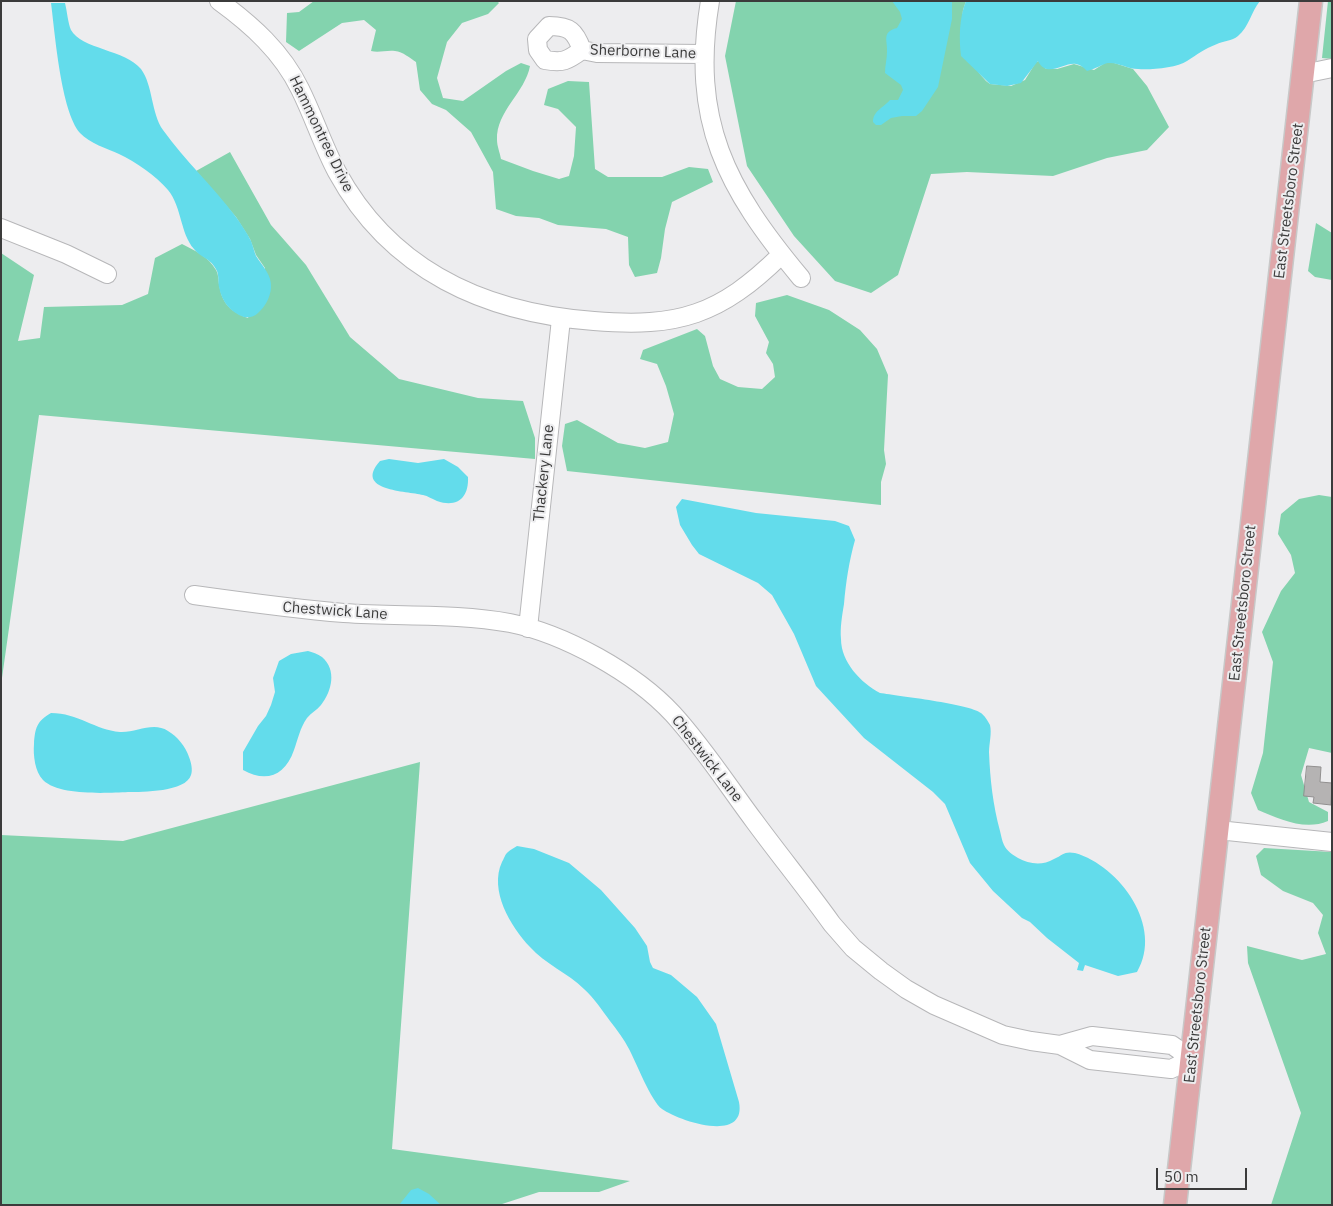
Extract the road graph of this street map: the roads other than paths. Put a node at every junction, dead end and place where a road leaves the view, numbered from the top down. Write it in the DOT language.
graph roads {
  1 [pos="219,1"];
  2 [pos="710,1"];
  3 [pos="1311,1"];
  4 [pos="582,50"];
  5 [pos="704,54"];
  6 [pos="1332,68"];
  7 [pos="1303,74"];
  8 [pos="1,228"];
  9 [pos="781,255"];
  10 [pos="106,274"];
  11 [pos="801,278"];
  12 [pos="561,319"];
  13 [pos="194,595"];
  14 [pos="528,628"];
  15 [pos="1218,830"];
  16 [pos="1332,842"];
  17 [pos="1060,1045"];
  18 [pos="1192,1059"];
  19 [pos="1176,1205"];
  1 -- 12 [label="street, Hammontree Drive"];
  2 -- 5 [label="street"];
  3 -- 7 [label="main road, East Streetsboro Street"];
  4 -- 5 [label="street, Sherborne Lane"];
  5 -- 9 [label="street"];
  6 -- 7 [label="street"];
  7 -- 15 [label="main road, East Streetsboro Street"];
  8 -- 10 [label="street"];
  9 -- 11 [label="street"];
  9 -- 12 [label="street, Hammontree Drive"];
  12 -- 14 [label="street, Thackery Lane"];
  13 -- 14 [label="street, Chestwick Lane"];
  14 -- 17 [label="street, Chestwick Lane"];
  15 -- 16 [label="street"];
  15 -- 18 [label="main road, East Streetsboro Street"];
  17 -- 18 [label="street, Chestwick Lane"];
  17 -- 18 [label="street, Chestwick Lane"];
  18 -- 19 [label="main road, East Streetsboro Street"];
}
